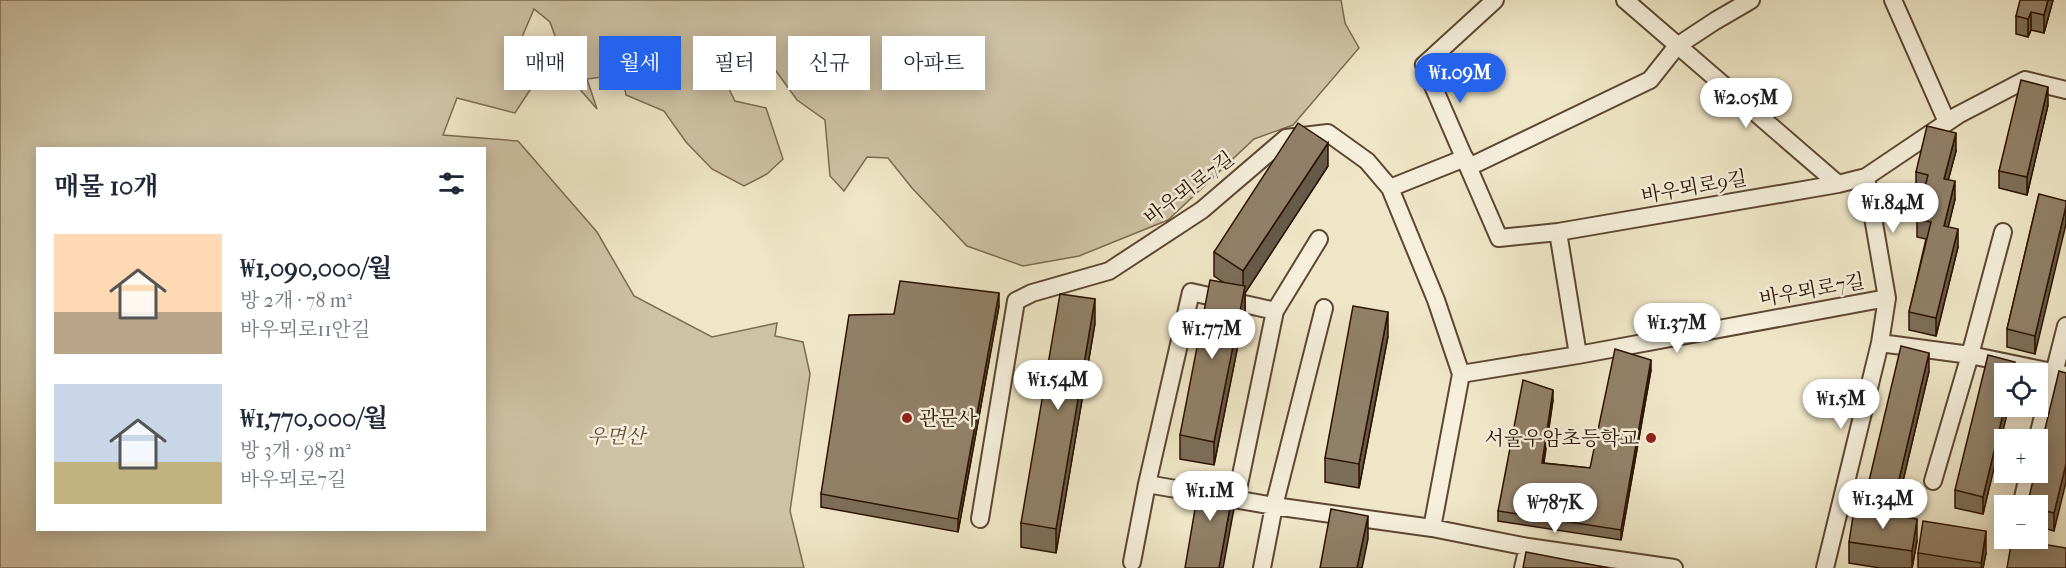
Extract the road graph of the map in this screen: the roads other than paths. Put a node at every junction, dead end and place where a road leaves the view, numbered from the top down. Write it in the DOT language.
graph roads {
  1 [pos="1495,0"];
  2 [pos="1625,0"];
  3 [pos="1751,0"];
  4 [pos="1893,0"];
  5 [pos="1677,46"];
  6 [pos="2066,90"];
  7 [pos="1947,122"];
  8 [pos="1467,162"];
  9 [pos="1866,177"];
  10 [pos="1838,184"];
  11 [pos="1390,188"];
  12 [pos="1558,232"];
  13 [pos="2002,232"];
  14 [pos="1319,239"];
  15 [pos="1887,298"];
  16 [pos="1324,308"];
  17 [pos="1275,311"];
  18 [pos="2066,326"];
  19 [pos="1880,343"];
  20 [pos="1578,355"];
  21 [pos="1971,355"];
  22 [pos="2060,373"];
  23 [pos="1461,374"];
  24 [pos="2041,429"];
  25 [pos="1933,481"];
  26 [pos="1148,484"];
  27 [pos="1236,499"];
  28 [pos="1274,506"];
  29 [pos="980,519"];
  30 [pos="1432,528"];
  31 [pos="1528,547"];
  32 [pos="1132,562"];
  33 [pos="1262,568"];
  34 [pos="1523,568"];
  35 [pos="1674,568"];
  36 [pos="1826,568"];
  1 -- 8 [label="street"];
  2 -- 5 [label="street"];
  3 -- 5 [label="street"];
  4 -- 7 [label="street"];
  5 -- 8 [label="street"];
  5 -- 10 [label="street"];
  6 -- 7 [label="street, 바우뫼로9길"];
  7 -- 9 [label="street, 바우뫼로9길"];
  8 -- 11 [label="street"];
  8 -- 12 [label="street, 바우뫼로9길"];
  9 -- 10 [label="street, 바우뫼로9길"];
  9 -- 15 [label="street, 바우뫼로7길"];
  10 -- 12 [label="street, 바우뫼로9길"];
  11 -- 23 [label="street, 바우뫼로7길"];
  11 -- 29 [label="street, 바우뫼로7길"];
  12 -- 20 [label="street"];
  13 -- 21 [label="street"];
  14 -- 17 [label="street"];
  15 -- 19 [label="street, 바우뫼로7길"];
  15 -- 20 [label="street, 바우뫼로7길"];
  16 -- 28 [label="street"];
  17 -- 26 [label="street"];
  17 -- 27 [label="street"];
  18 -- 22 [label="street"];
  19 -- 21 [label="street"];
  19 -- 36 [label="street, 바우뫼로7길"];
  20 -- 23 [label="street, 바우뫼로7길"];
  21 -- 22 [label="street"];
  21 -- 25 [label="street"];
  22 -- 24 [label="street"];
  23 -- 30 [label="street, 바우뫼로7길"];
  26 -- 27 [label="street"];
  26 -- 32 [label="street"];
  27 -- 28 [label="street"];
  28 -- 30 [label="street"];
  28 -- 33 [label="street"];
  30 -- 31 [label="street"];
  31 -- 34 [label="street"];
  31 -- 35 [label="street"];
}
